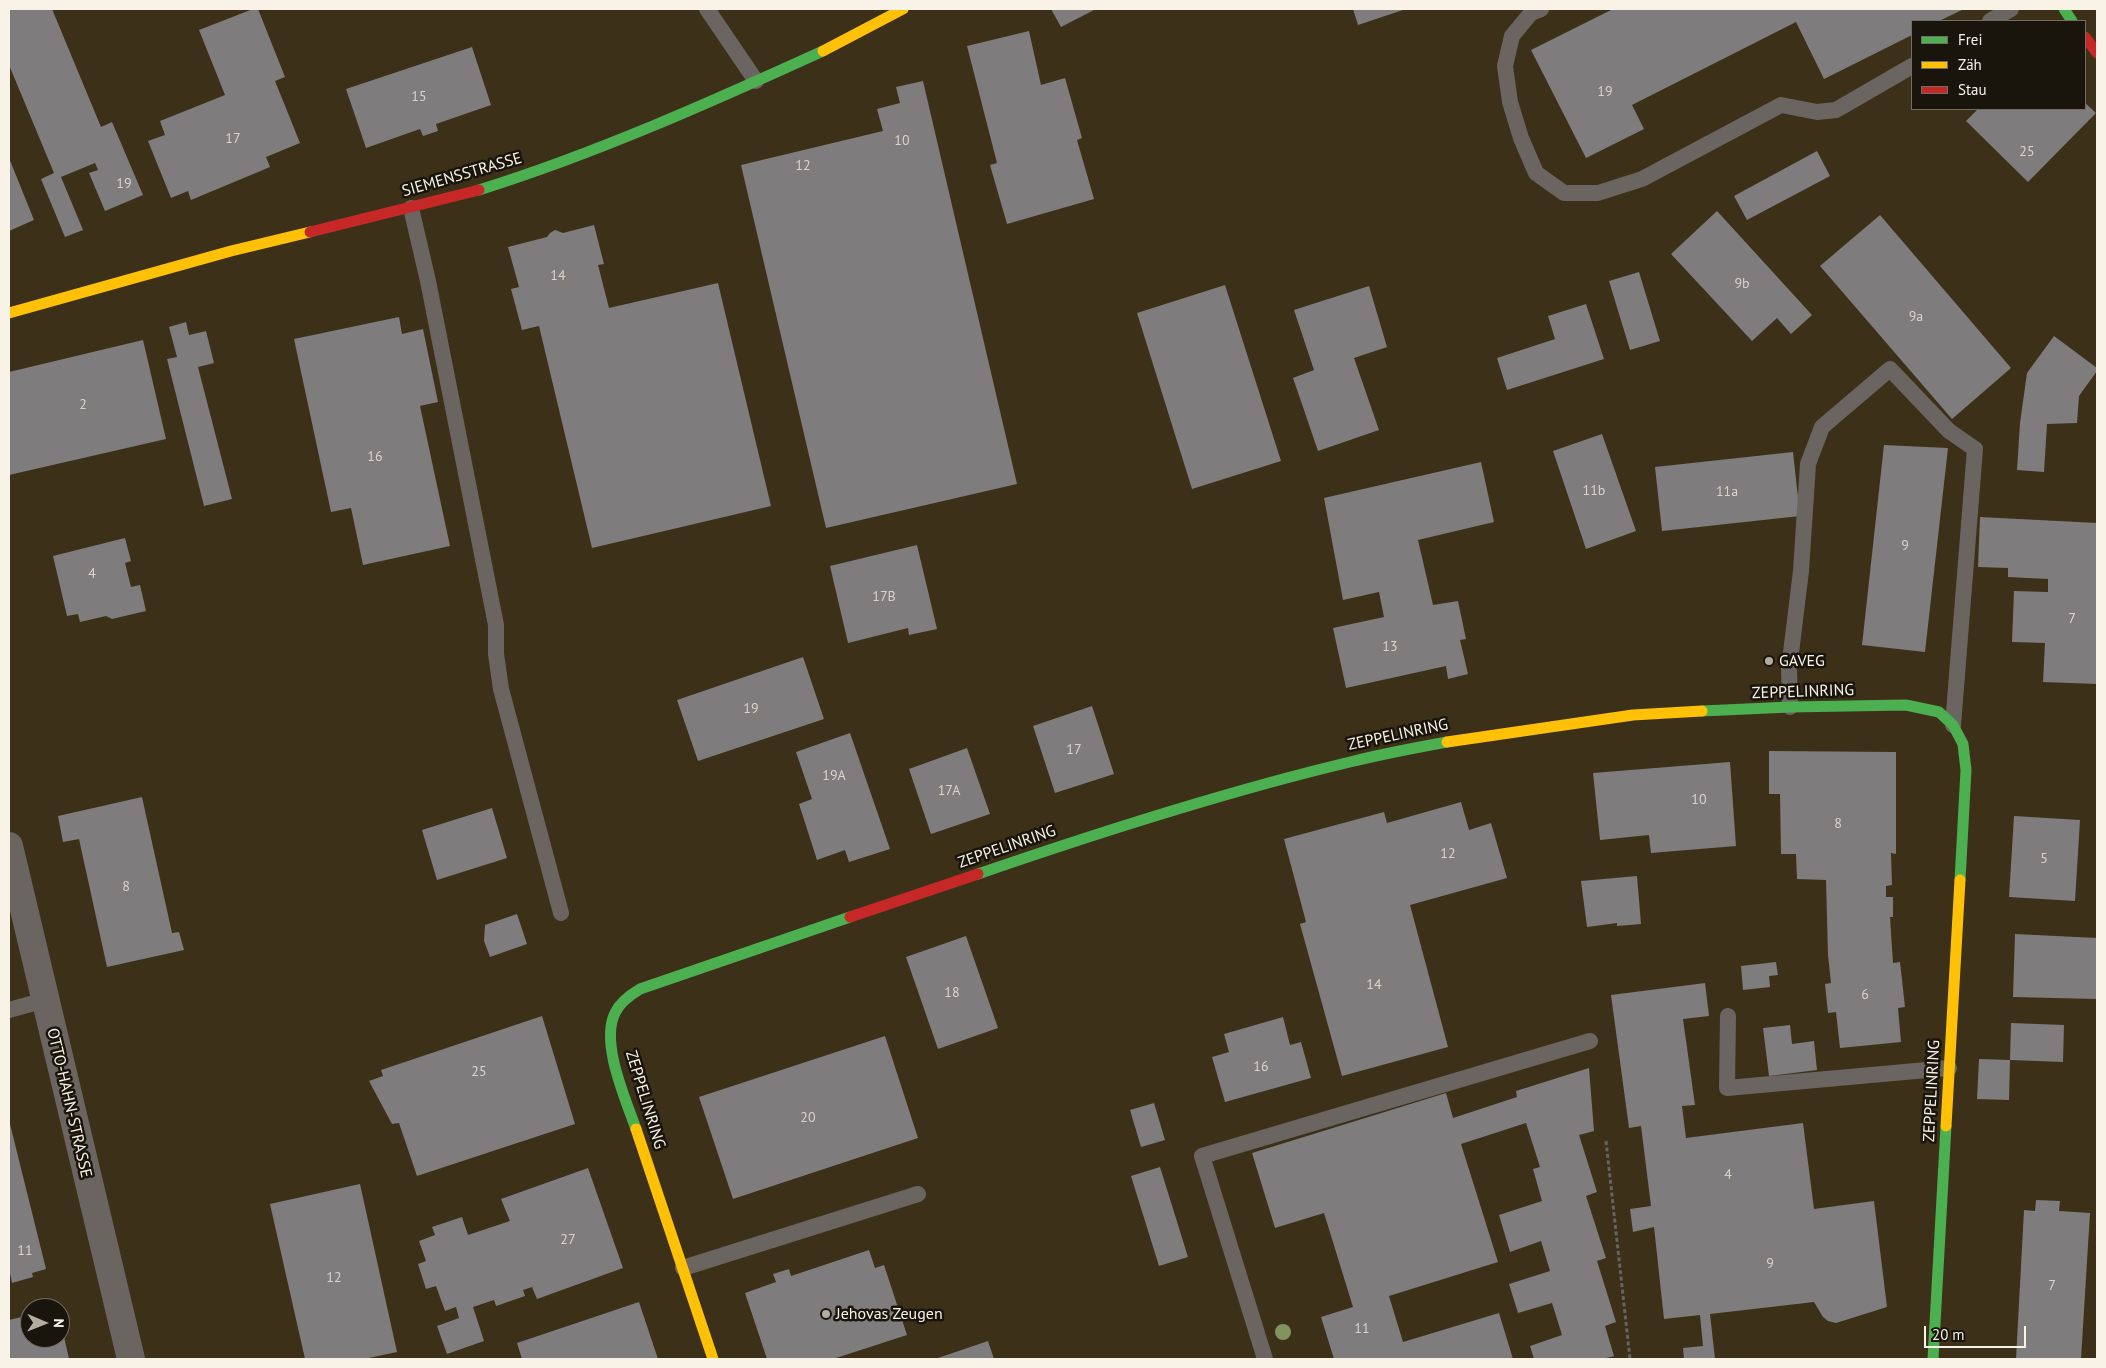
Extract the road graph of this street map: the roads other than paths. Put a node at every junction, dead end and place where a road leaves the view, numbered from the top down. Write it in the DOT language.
graph roads {
  1 [pos="707,9"];
  2 [pos="904,9"];
  3 [pos="1541,9"];
  4 [pos="2011,9"];
  5 [pos="2064,9"];
  6 [pos="1992,20"];
  7 [pos="2071,20"];
  8 [pos="2086,38"];
  9 [pos="2097,53"];
  10 [pos="1911,67"];
  11 [pos="756,81"];
  12 [pos="411,208"];
  13 [pos="9,312"];
  14 [pos="1790,707"];
  15 [pos="1953,725"];
  16 [pos="9,846"];
  17 [pos="561,913"];
  18 [pos="45,1000"];
  19 [pos="9,1010"];
  20 [pos="1728,1016"];
  21 [pos="1590,1041"];
  22 [pos="1949,1068"];
  23 [pos="918,1194"];
  24 [pos="683,1268"];
  25 [pos="131,1359"];
  26 [pos="713,1359"];
  27 [pos="1265,1359"];
  28 [pos="1933,1359"];
  1 -- 11 [label="lane"];
  2 -- 11 [label="street, SIEMENSSTRASSE"];
  3 -- 10 [label="lane"];
  4 -- 6 [label="lane"];
  5 -- 7 [label="street"];
  8 -- 9 [label="street"];
  11 -- 12 [label="street, SIEMENSSTRASSE"];
  12 -- 13 [label="street, SIEMENSSTRASSE"];
  12 -- 17 [label="lane"];
  14 -- 15 [label="street, ZEPPELINRING"];
  14 -- 15 [label="lane"];
  14 -- 24 [label="street, ZEPPELINRING"];
  15 -- 22 [label="street, ZEPPELINRING"];
  16 -- 18 [label="street, OTTO-HAHN-STRASSE"];
  18 -- 19 [label="lane"];
  18 -- 25 [label="street, OTTO-HAHN-STRASSE"];
  20 -- 22 [label="lane"];
  21 -- 27 [label="lane"];
  22 -- 28 [label="street, ZEPPELINRING"];
  23 -- 24 [label="lane"];
  24 -- 26 [label="street, ZEPPELINRING"];
}
